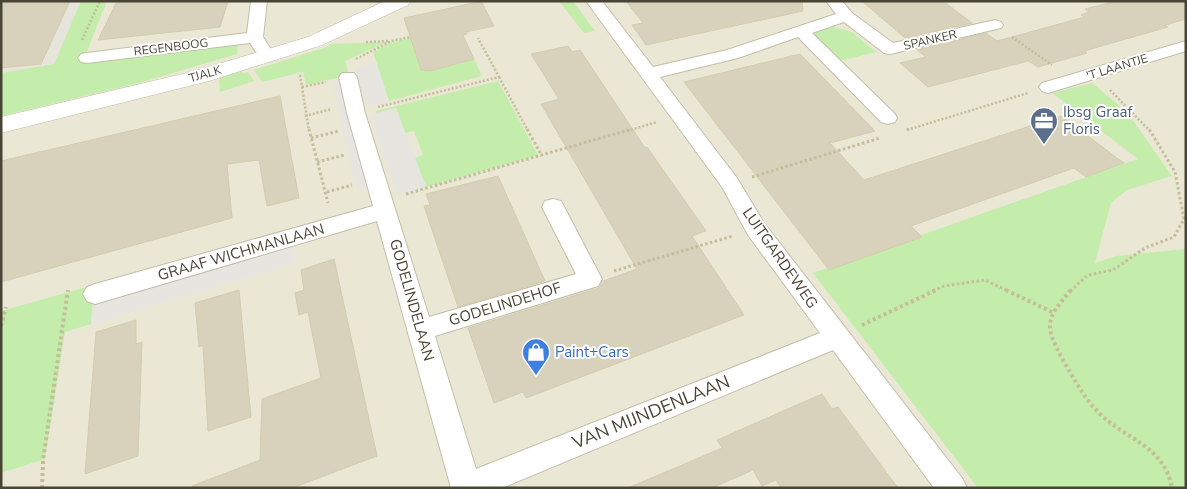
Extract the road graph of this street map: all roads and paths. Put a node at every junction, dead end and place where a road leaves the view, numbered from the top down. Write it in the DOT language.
graph roads {
  1 [pos="100,1"];
  2 [pos="259,1"];
  3 [pos="401,1"];
  4 [pos="594,1"];
  5 [pos="834,1"];
  6 [pos="846,16"];
  7 [pos="995,25"];
  8 [pos="800,30"];
  9 [pos="255,36"];
  10 [pos="410,37"];
  11 [pos="478,38"];
  12 [pos="1186,46"];
  13 [pos="267,57"];
  14 [pos="87,58"];
  15 [pos="349,69"];
  16 [pos="300,74"];
  17 [pos="648,74"];
  18 [pos="1094,74"];
  19 [pos="499,77"];
  20 [pos="1073,80"];
  21 [pos="1048,87"];
  22 [pos="305,116"];
  23 [pos="679,116"];
  24 [pos="346,117"];
  25 [pos="888,118"];
  26 [pos="1,125"];
  27 [pos="311,138"];
  28 [pos="350,154"];
  29 [pos="542,156"];
  30 [pos="317,162"];
  31 [pos="355,184"];
  32 [pos="327,192"];
  33 [pos="553,207"];
  34 [pos="386,210"];
  35 [pos="331,226"];
  36 [pos="756,229"];
  37 [pos="590,279"];
  38 [pos="68,290"];
  39 [pos="96,294"];
  40 [pos="6,307"];
  41 [pos="1052,312"];
  42 [pos="1,326"];
  43 [pos="421,330"];
  44 [pos="837,337"];
  45 [pos="42,488"];
  46 [pos="466,488"];
  47 [pos="952,488"];
  48 [pos="1172,488"];
  1 -- 14 [label="path"];
  2 -- 9 [label="street"];
  3 -- 13 [label="street, TJALK"];
  4 -- 17 [label="street, LUITGARDEWEG"];
  5 -- 6 [label="street, SPANKER"];
  6 -- 7 [label="street, SPANKER"];
  6 -- 8 [label="street"];
  7 -- 20 [label="path"];
  8 -- 17 [label="street"];
  8 -- 25 [label="street"];
  9 -- 13 [label="street"];
  9 -- 14 [label="street, REGENBOOG"];
  10 -- 15 [label="path"];
  11 -- 19 [label="path"];
  12 -- 18 [label="street, 'T LAANTJE"];
  13 -- 26 [label="street, TJALK"];
  15 -- 24 [label="street, GODELINDELAAN"];
  16 -- 22 [label="path"];
  17 -- 23 [label="street, LUITGARDEWEG"];
  18 -- 20 [label="street, 'T LAANTJE"];
  18 -- 41 [label="path"];
  19 -- 24 [label="path"];
  19 -- 29 [label="path"];
  20 -- 21 [label="street, 'T LAANTJE"];
  22 -- 24 [label="path"];
  22 -- 27 [label="path"];
  23 -- 29 [label="path"];
  23 -- 36 [label="street, LUITGARDEWEG"];
  24 -- 27 [label="path"];
  24 -- 34 [label="street, GODELINDELAAN"];
  27 -- 30 [label="path"];
  28 -- 30 [label="path"];
  29 -- 34 [label="path"];
  30 -- 32 [label="path"];
  31 -- 32 [label="path"];
  32 -- 35 [label="path"];
  33 -- 37 [label="street"];
  34 -- 35 [label="street, GRAAF WICHMANLAAN"];
  34 -- 43 [label="street, GODELINDELAAN"];
  35 -- 39 [label="street, GRAAF WICHMANLAAN"];
  36 -- 37 [label="path"];
  36 -- 44 [label="street, LUITGARDEWEG"];
  37 -- 43 [label="street, GODELINDEHOF"];
  38 -- 45 [label="path"];
  40 -- 42 [label="path"];
  41 -- 44 [label="path"];
  41 -- 48 [label="path"];
  43 -- 46 [label="street, GODELINDELAAN"];
  44 -- 46 [label="street, VAN MIJNDENLAAN"];
  44 -- 47 [label="street, LUITGARDEWEG"];
}
